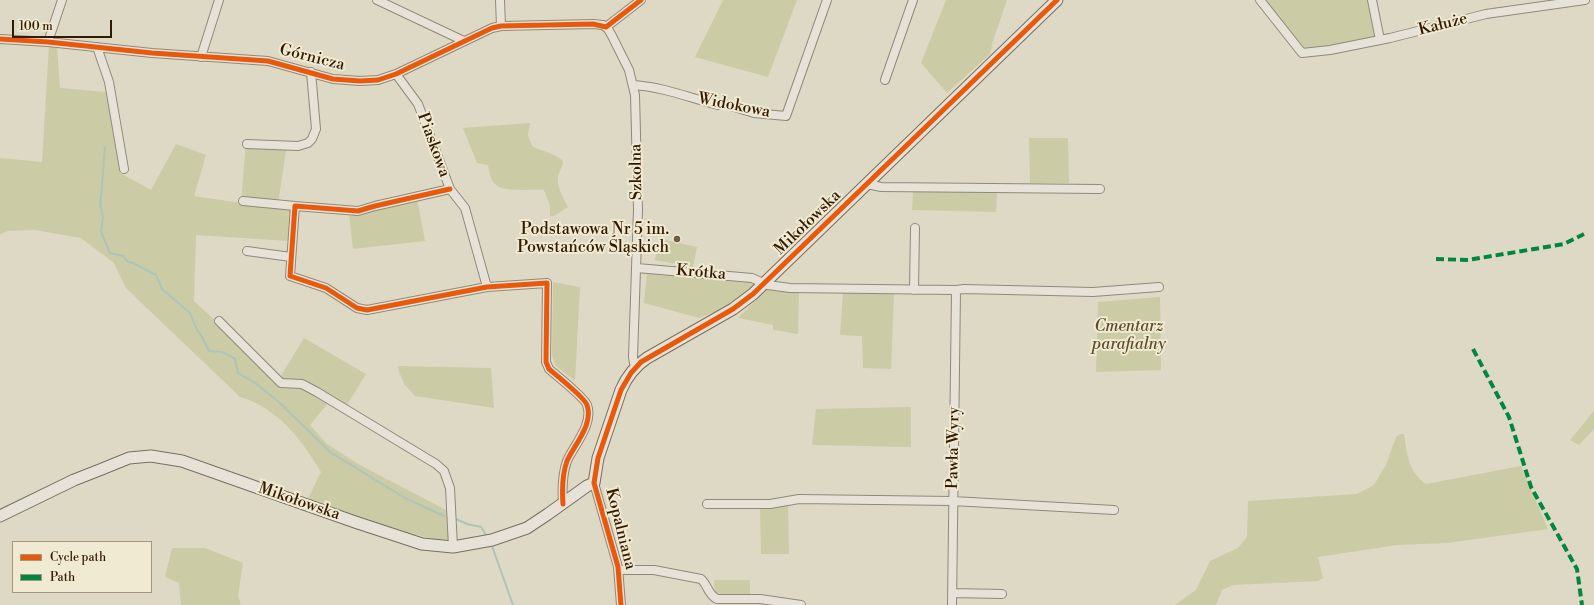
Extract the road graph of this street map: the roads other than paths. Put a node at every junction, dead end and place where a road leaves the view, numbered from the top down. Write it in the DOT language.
graph roads {
  1 [pos="62,0"];
  2 [pos="219,0"];
  3 [pos="377,0"];
  4 [pos="500,0"];
  5 [pos="641,0"];
  6 [pos="827,0"];
  7 [pos="913,0"];
  8 [pos="1057,0"];
  9 [pos="1260,0"];
  10 [pos="1372,0"];
  11 [pos="1585,0"];
  12 [pos="1537,3"];
  13 [pos="501,26"];
  14 [pos="606,28"];
  15 [pos="0,39"];
  16 [pos="1380,40"];
  17 [pos="464,41"];
  18 [pos="48,42"];
  19 [pos="97,46"];
  20 [pos="201,57"];
  21 [pos="311,72"];
  22 [pos="396,74"];
  23 [pos="884,80"];
  24 [pos="634,85"];
  25 [pos="247,144"];
  26 [pos="124,169"];
  27 [pos="867,184"];
  28 [pos="450,189"];
  29 [pos="1100,189"];
  30 [pos="243,201"];
  31 [pos="295,206"];
  32 [pos="915,228"];
  33 [pos="247,251"];
  34 [pos="291,257"];
  35 [pos="637,268"];
  36 [pos="765,282"];
  37 [pos="486,287"];
  38 [pos="1159,287"];
  39 [pos="914,290"];
  40 [pos="956,290"];
  41 [pos="219,321"];
  42 [pos="636,367"];
  43 [pos="594,483"];
  44 [pos="954,501"];
  45 [pos="563,504"];
  46 [pos="707,504"];
  47 [pos="1114,510"];
  48 [pos="0,516"];
  49 [pos="453,547"];
  50 [pos="619,570"];
  51 [pos="952,593"];
  52 [pos="1002,594"];
  53 [pos="737,602"];
  54 [pos="621,605"];
  55 [pos="801,605"];
  56 [pos="952,605"];
  1 -- 18 [label="street"];
  2 -- 20 [label="street"];
  3 -- 17 [label="street"];
  4 -- 13 [label="street"];
  5 -- 14 [label="street"];
  6 -- 24 [label="street, Widokowa"];
  7 -- 23 [label="street"];
  8 -- 27 [label="street, Mikołowska"];
  9 -- 16 [label="street, Kałuże"];
  10 -- 16 [label="street"];
  11 -- 12 [label="street, Kałuże"];
  12 -- 16 [label="street, Kałuże"];
  13 -- 14 [label="street, Górnicza"];
  13 -- 17 [label="street, Górnicza"];
  14 -- 24 [label="street, Szkolna"];
  15 -- 18 [label="street, Górnicza"];
  17 -- 22 [label="street, Górnicza"];
  18 -- 19 [label="street, Górnicza"];
  19 -- 20 [label="street, Górnicza"];
  19 -- 26 [label="street"];
  20 -- 21 [label="street, Górnicza"];
  21 -- 22 [label="street, Górnicza"];
  21 -- 25 [label="street"];
  22 -- 28 [label="street, Piaskowa"];
  24 -- 35 [label="street, Szkolna"];
  27 -- 29 [label="street"];
  27 -- 36 [label="street, Mikołowska"];
  28 -- 31 [label="street"];
  28 -- 37 [label="street, Piaskowa"];
  30 -- 31 [label="street"];
  31 -- 34 [label="street"];
  32 -- 39 [label="street"];
  33 -- 34 [label="street"];
  34 -- 37 [label="street"];
  35 -- 36 [label="street, Krótka"];
  35 -- 42 [label="street, Szkolna"];
  36 -- 39 [label="street, Krótka"];
  36 -- 42 [label="street, Mikołowska"];
  37 -- 45 [label="street"];
  38 -- 40 [label="street, Krótka"];
  39 -- 40 [label="street, Krótka"];
  40 -- 44 [label="street, Pawła Wyry"];
  41 -- 49 [label="street"];
  42 -- 43 [label="street, Mikołowska"];
  43 -- 45 [label="street, Mikołowska"];
  43 -- 50 [label="street, Kopalniana"];
  44 -- 46 [label="street"];
  44 -- 47 [label="street"];
  44 -- 51 [label="street, Pawła Wyry"];
  45 -- 49 [label="street, Mikołowska"];
  48 -- 49 [label="street, Mikołowska"];
  50 -- 53 [label="street"];
  50 -- 54 [label="street, Kopalniana"];
  51 -- 52 [label="street"];
  51 -- 56 [label="street, Pawła Wyry"];
  53 -- 55 [label="street"];
}
